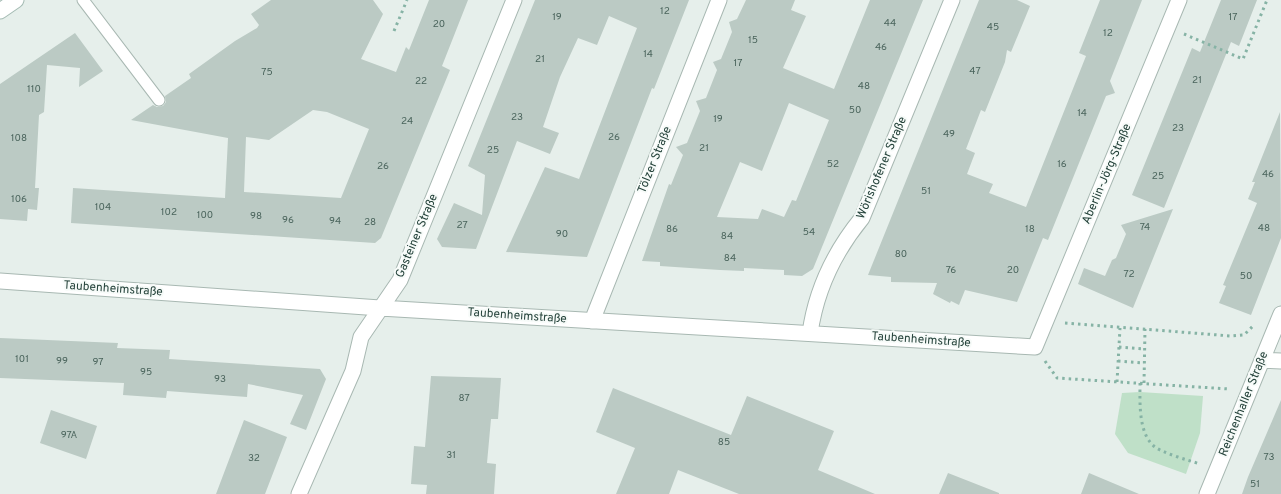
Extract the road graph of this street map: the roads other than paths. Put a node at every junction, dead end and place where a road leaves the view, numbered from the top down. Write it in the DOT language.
graph roads {
  1 [pos="16,0"];
  2 [pos="82,0"];
  3 [pos="514,0"];
  4 [pos="719,0"];
  5 [pos="952,0"];
  6 [pos="1179,0"];
  7 [pos="0,11"];
  8 [pos="159,100"];
  9 [pos="0,281"];
  10 [pos="380,308"];
  11 [pos="1280,317"];
  12 [pos="592,321"];
  13 [pos="810,333"];
  14 [pos="1034,348"];
  15 [pos="1262,360"];
  16 [pos="1281,361"];
  17 [pos="299,494"];
  18 [pos="1207,494"];
  1 -- 7 [label="street"];
  2 -- 8 [label="lane"];
  3 -- 10 [label="street, Gasteiner Straße"];
  4 -- 12 [label="street, Tölzer Straße"];
  5 -- 13 [label="street, Wörishofener Straße"];
  6 -- 14 [label="street, Aberlin-Jörg-Straße"];
  9 -- 10 [label="street, Taubenheimstraße"];
  10 -- 12 [label="street, Taubenheimstraße"];
  10 -- 17 [label="street, Gasteiner Straße"];
  11 -- 15 [label="street, Reichenhaller Straße"];
  12 -- 13 [label="street, Taubenheimstraße"];
  13 -- 14 [label="street, Taubenheimstraße"];
  15 -- 16 [label="street"];
  15 -- 18 [label="street, Reichenhaller Straße"];
}
